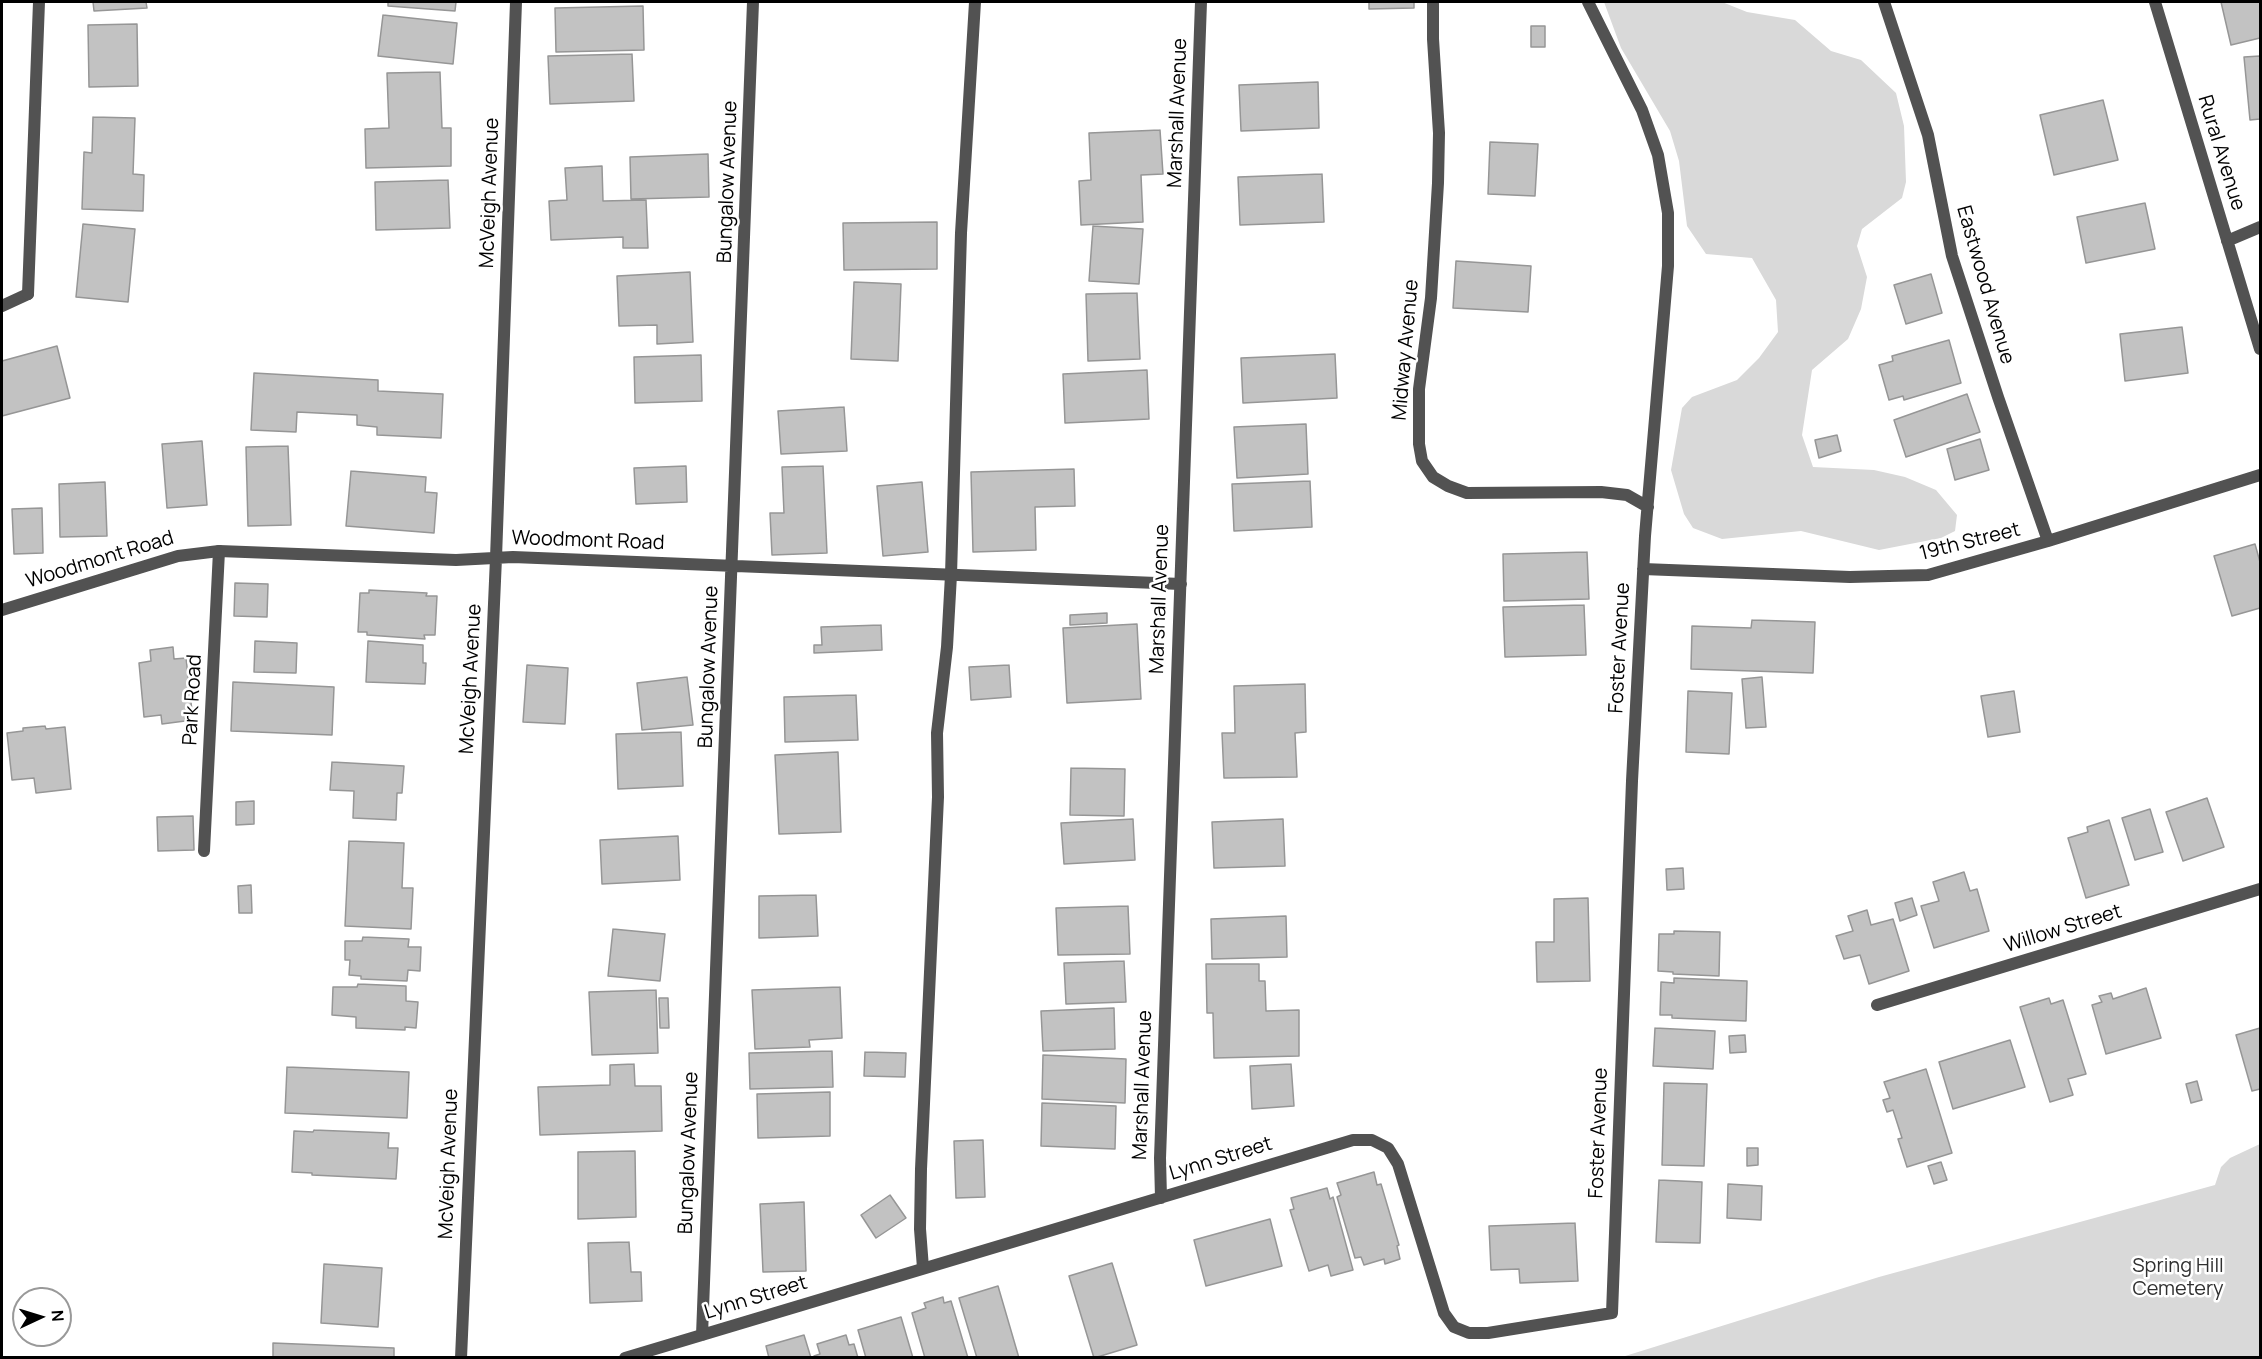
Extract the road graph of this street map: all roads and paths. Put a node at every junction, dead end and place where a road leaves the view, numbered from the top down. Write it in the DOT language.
graph roads {
  1 [pos="39,2"];
  2 [pos="516,2"];
  3 [pos="753,2"];
  4 [pos="975,2"];
  5 [pos="1201,2"];
  6 [pos="1433,2"];
  7 [pos="1588,2"];
  8 [pos="1884,2"];
  9 [pos="2155,2"];
  10 [pos="2260,226"];
  11 [pos="2227,241"];
  12 [pos="2,306"];
  13 [pos="2260,349"];
  14 [pos="2260,476"];
  15 [pos="1648,507"];
  16 [pos="2048,542"];
  17 [pos="219,551"];
  18 [pos="496,558"];
  19 [pos="732,566"];
  20 [pos="1643,569"];
  21 [pos="951,575"];
  22 [pos="1181,584"];
  23 [pos="2,610"];
  24 [pos="204,851"];
  25 [pos="2260,889"];
  26 [pos="1877,1005"];
  27 [pos="1161,1198"];
  28 [pos="923,1269"];
  29 [pos="1611,1313"];
  30 [pos="702,1335"];
  31 [pos="461,1358"];
  32 [pos="625,1358"];
  1 -- 12 [label="street"];
  2 -- 18 [label="street, McVeigh Avenue"];
  3 -- 19 [label="street, Bungalow Avenue"];
  4 -- 21 [label="street"];
  5 -- 22 [label="street, Marshall Avenue"];
  6 -- 15 [label="street, Midway Avenue"];
  7 -- 15 [label="street, Foster Avenue"];
  8 -- 16 [label="street, Eastwood Avenue"];
  9 -- 11 [label="street, Rural Avenue"];
  10 -- 11 [label="street"];
  11 -- 13 [label="street, Rural Avenue"];
  14 -- 16 [label="street, 19th Street"];
  15 -- 20 [label="street, Foster Avenue"];
  16 -- 20 [label="street, 19th Street"];
  17 -- 18 [label="street, Woodmont Road"];
  17 -- 23 [label="street, Woodmont Road"];
  17 -- 24 [label="street, Park Road"];
  18 -- 19 [label="street, Woodmont Road"];
  18 -- 31 [label="street, McVeigh Avenue"];
  19 -- 21 [label="street, Woodmont Road"];
  19 -- 30 [label="street, Bungalow Avenue"];
  20 -- 29 [label="street, Foster Avenue"];
  21 -- 22 [label="street, Woodmont Road"];
  21 -- 28 [label="street"];
  22 -- 27 [label="street, Marshall Avenue"];
  25 -- 26 [label="street, Willow Street"];
  27 -- 28 [label="street, Lynn Street"];
  27 -- 29 [label="street, Lynn Street"];
  28 -- 30 [label="street, Lynn Street"];
  30 -- 32 [label="street, Lynn Street"];
}
